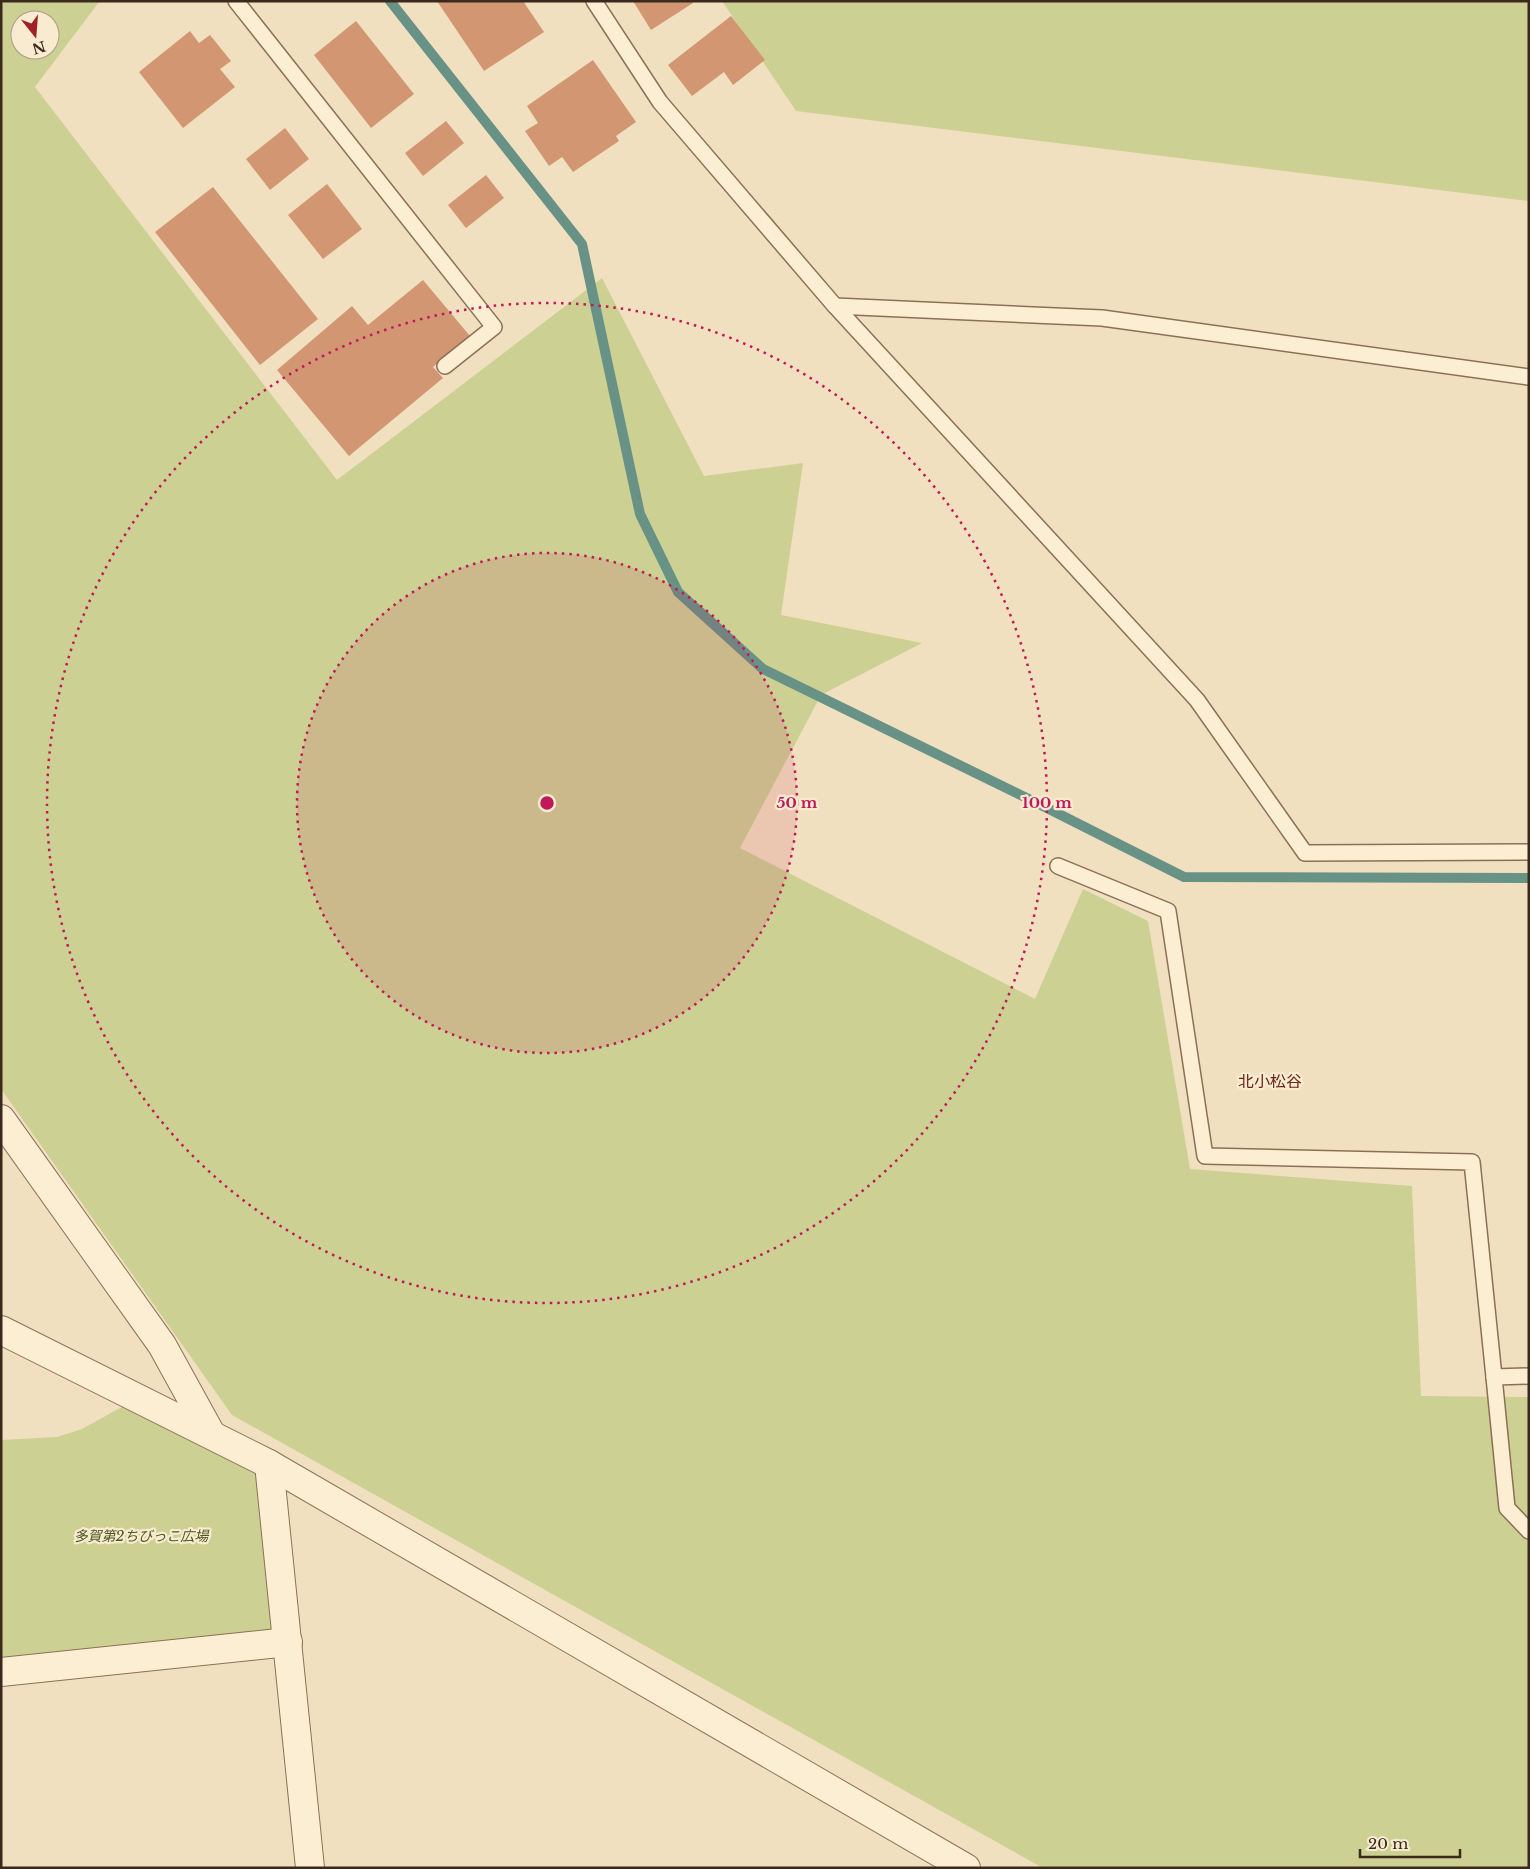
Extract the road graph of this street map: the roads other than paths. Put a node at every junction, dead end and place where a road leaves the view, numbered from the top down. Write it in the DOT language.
graph roads {
  1 [pos="236,1"];
  2 [pos="594,1"];
  3 [pos="835,306"];
  4 [pos="445,366"];
  5 [pos="1529,377"];
  6 [pos="1529,852"];
  7 [pos="1058,866"];
  8 [pos="1,1119"];
  9 [pos="1,1330"];
  10 [pos="1529,1376"];
  11 [pos="1494,1377"];
  12 [pos="211,1434"];
  13 [pos="268,1464"];
  14 [pos="1529,1531"];
  15 [pos="288,1642"];
  16 [pos="1,1672"];
  17 [pos="310,1868"];
  18 [pos="966,1868"];
  1 -- 4 [label="lane"];
  2 -- 3 [label="lane"];
  3 -- 5 [label="lane"];
  3 -- 6 [label="lane"];
  7 -- 11 [label="lane"];
  8 -- 12 [label="street"];
  9 -- 12 [label="street"];
  10 -- 11 [label="lane"];
  11 -- 14 [label="lane"];
  12 -- 13 [label="street"];
  13 -- 15 [label="street"];
  13 -- 18 [label="street"];
  15 -- 16 [label="street"];
  15 -- 17 [label="street"];
}
